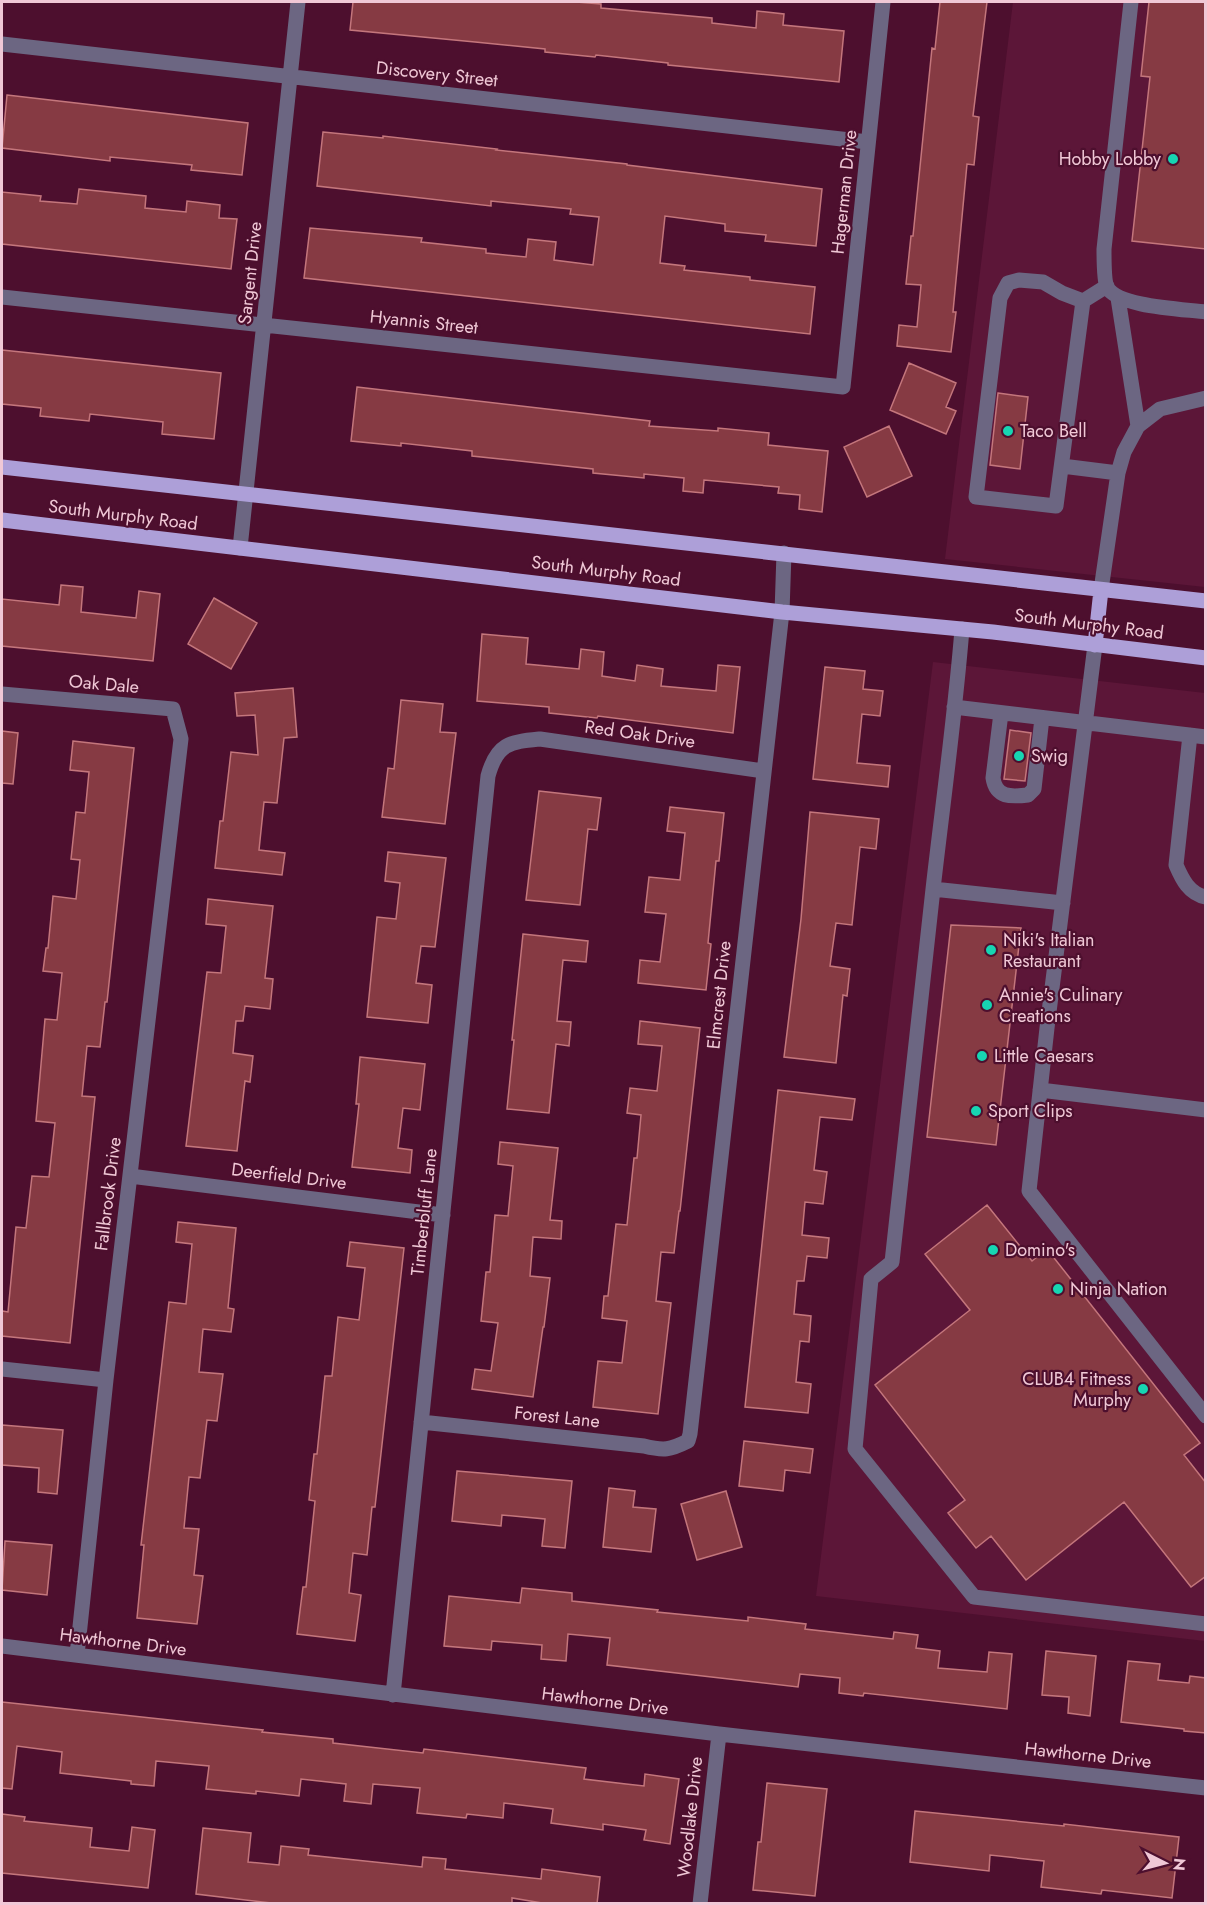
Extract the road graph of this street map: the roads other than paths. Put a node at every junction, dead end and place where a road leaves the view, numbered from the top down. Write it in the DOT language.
graph roads {
  1 [pos="298,2"];
  2 [pos="883,2"];
  3 [pos="1131,2"];
  4 [pos="2,44"];
  5 [pos="290,77"];
  6 [pos="868,142"];
  7 [pos="1107,286"];
  8 [pos="2,297"];
  9 [pos="1119,298"];
  10 [pos="1083,301"];
  11 [pos="1206,312"];
  12 [pos="264,324"];
  13 [pos="843,387"];
  14 [pos="1206,398"];
  15 [pos="1138,426"];
  16 [pos="2,466"];
  17 [pos="1062,466"];
  18 [pos="1118,473"];
  19 [pos="246,494"];
  20 [pos="2,520"];
  21 [pos="240,548"];
  22 [pos="784,553"];
  23 [pos="1101,591"];
  24 [pos="1206,601"];
  25 [pos="782,612"];
  26 [pos="962,629"];
  27 [pos="1095,645"];
  28 [pos="1206,658"];
  29 [pos="2,694"];
  30 [pos="954,707"];
  31 [pos="1001,713"];
  32 [pos="1042,718"];
  33 [pos="1085,723"];
  34 [pos="1198,736"];
  35 [pos="182,739"];
  36 [pos="511,742"];
  37 [pos="764,771"];
  38 [pos="933,889"];
  39 [pos="1206,897"];
  40 [pos="1063,903"];
  41 [pos="1040,1090"];
  42 [pos="1206,1110"];
  43 [pos="130,1176"];
  44 [pos="443,1215"];
  45 [pos="2,1369"];
  46 [pos="106,1380"];
  47 [pos="1206,1416"];
  48 [pos="421,1422"];
  49 [pos="688,1441"];
  50 [pos="1206,1624"];
  51 [pos="2,1646"];
  52 [pos="77,1655"];
  53 [pos="393,1695"];
  54 [pos="719,1734"];
  55 [pos="1206,1788"];
  56 [pos="700,1904"];
  1 -- 5 [label="street, Sargent Drive"];
  2 -- 6 [label="street, Hagerman Drive"];
  3 -- 7 [label="street"];
  4 -- 5 [label="street, Discovery Street"];
  5 -- 6 [label="street, Discovery Street"];
  5 -- 12 [label="street, Sargent Drive"];
  6 -- 13 [label="street, Hagerman Drive"];
  7 -- 9 [label="street"];
  7 -- 10 [label="street"];
  8 -- 12 [label="street, Hyannis Street"];
  9 -- 11 [label="street"];
  9 -- 15 [label="street"];
  10 -- 17 [label="street"];
  10 -- 17 [label="street"];
  12 -- 13 [label="street, Hyannis Street"];
  12 -- 19 [label="street, Sargent Drive"];
  14 -- 15 [label="street"];
  15 -- 18 [label="street"];
  16 -- 19 [label="main road, South Murphy Road"];
  17 -- 18 [label="street"];
  18 -- 23 [label="street"];
  19 -- 21 [label="street, Sargent Drive"];
  19 -- 22 [label="main road, South Murphy Road"];
  20 -- 21 [label="main road, South Murphy Road"];
  21 -- 25 [label="main road, South Murphy Road"];
  22 -- 23 [label="main road, South Murphy Road"];
  22 -- 25 [label="street, Elmcrest Drive"];
  23 -- 24 [label="main road, South Murphy Road"];
  23 -- 27 [label="main road"];
  25 -- 26 [label="main road, South Murphy Road"];
  25 -- 37 [label="street, Elmcrest Drive"];
  26 -- 27 [label="main road, South Murphy Road"];
  26 -- 30 [label="street"];
  27 -- 28 [label="main road, South Murphy Road"];
  27 -- 33 [label="street"];
  29 -- 35 [label="street, Oak Dale"];
  30 -- 31 [label="street"];
  30 -- 38 [label="street"];
  31 -- 32 [label="street"];
  31 -- 32 [label="street"];
  32 -- 33 [label="street"];
  33 -- 34 [label="street"];
  33 -- 40 [label="street"];
  34 -- 39 [label="street"];
  35 -- 43 [label="street, Fallbrook Drive"];
  36 -- 37 [label="street, Red Oak Drive"];
  36 -- 44 [label="street, Timberbluff Lane"];
  37 -- 49 [label="street, Elmcrest Drive"];
  38 -- 40 [label="street"];
  38 -- 50 [label="street"];
  40 -- 41 [label="street"];
  41 -- 42 [label="street"];
  41 -- 47 [label="street"];
  43 -- 44 [label="street, Deerfield Drive"];
  43 -- 46 [label="street, Fallbrook Drive"];
  44 -- 48 [label="street, Timberbluff Lane"];
  45 -- 46 [label="street"];
  46 -- 52 [label="street, Fallbrook Drive"];
  48 -- 49 [label="street, Forest Lane"];
  48 -- 53 [label="street, Timberbluff Lane"];
  51 -- 52 [label="street, Hawthorne Drive"];
  52 -- 53 [label="street, Hawthorne Drive"];
  53 -- 54 [label="street, Hawthorne Drive"];
  54 -- 55 [label="street, Hawthorne Drive"];
  54 -- 56 [label="street, Woodlake Drive"];
}
